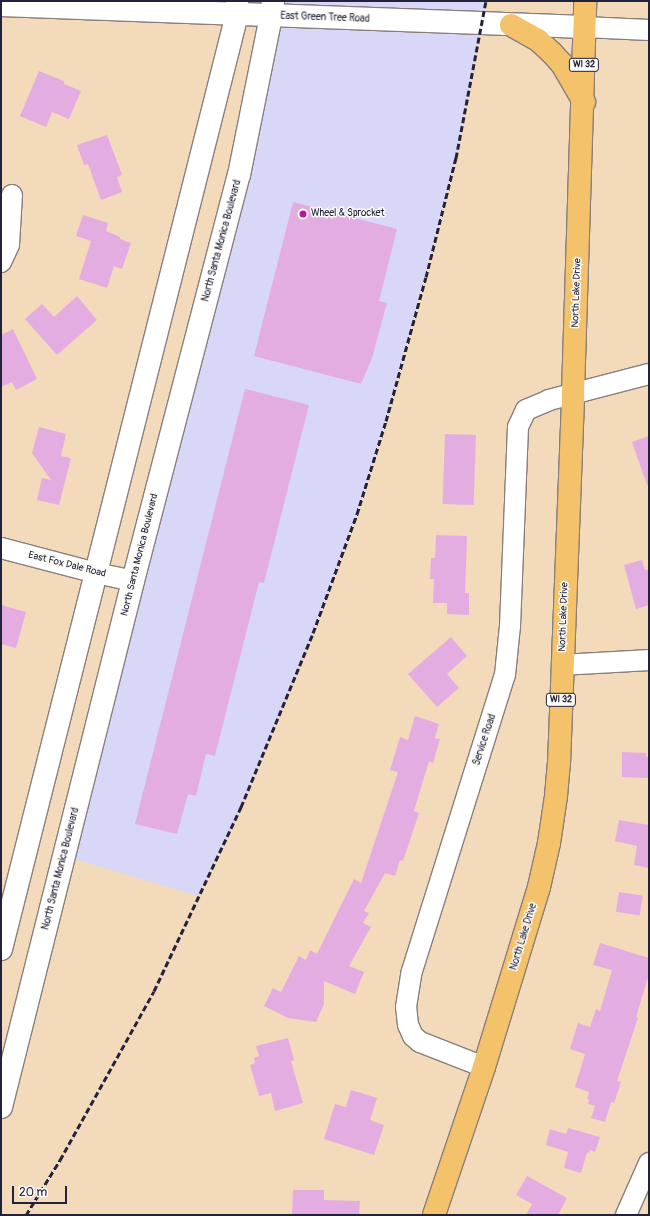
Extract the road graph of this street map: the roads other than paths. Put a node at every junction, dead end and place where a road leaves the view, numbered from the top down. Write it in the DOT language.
graph roads {
  1 [pos="585,1"];
  2 [pos="1,5"];
  3 [pos="237,8"];
  4 [pos="272,8"];
  5 [pos="511,25"];
  6 [pos="584,27"];
  7 [pos="649,30"];
  8 [pos="584,102"];
  9 [pos="12,195"];
  10 [pos="1,262"];
  11 [pos="649,374"];
  12 [pos="573,393"];
  13 [pos="1,548"];
  14 [pos="96,573"];
  15 [pos="133,581"];
  16 [pos="649,660"];
  17 [pos="562,665"];
  18 [pos="1,949"];
  19 [pos="484,1067"];
  20 [pos="1,1107"];
  21 [pos="649,1163"];
  22 [pos="434,1215"];
  23 [pos="626,1215"];
  1 -- 6 [label="main road, North Lake Drive / WI 32"];
  2 -- 3 [label="street, East Green Tree Road"];
  3 -- 4 [label="street, East Green Tree Road"];
  3 -- 14 [label="street"];
  4 -- 5 [label="street, East Green Tree Road"];
  4 -- 15 [label="street, North Santa Monica Boulevard"];
  5 -- 6 [label="street, East Green Tree Road"];
  5 -- 8 [label="main road"];
  6 -- 7 [label="street, East Green Tree Road"];
  6 -- 8 [label="main road, North Lake Drive / WI 32"];
  8 -- 12 [label="main road, North Lake Drive / WI 32"];
  9 -- 10 [label="street"];
  11 -- 12 [label="street, Service Road"];
  12 -- 17 [label="main road, North Lake Drive / WI 32"];
  12 -- 19 [label="street, Service Road"];
  13 -- 14 [label="street, East Fox Dale Road"];
  14 -- 15 [label="street, East Fox Dale Road"];
  14 -- 18 [label="street"];
  15 -- 20 [label="street, North Santa Monica Boulevard"];
  16 -- 17 [label="street"];
  17 -- 19 [label="main road, North Lake Drive / WI 32"];
  19 -- 22 [label="main road, North Lake Drive / WI 32"];
  21 -- 23 [label="street"];
}
